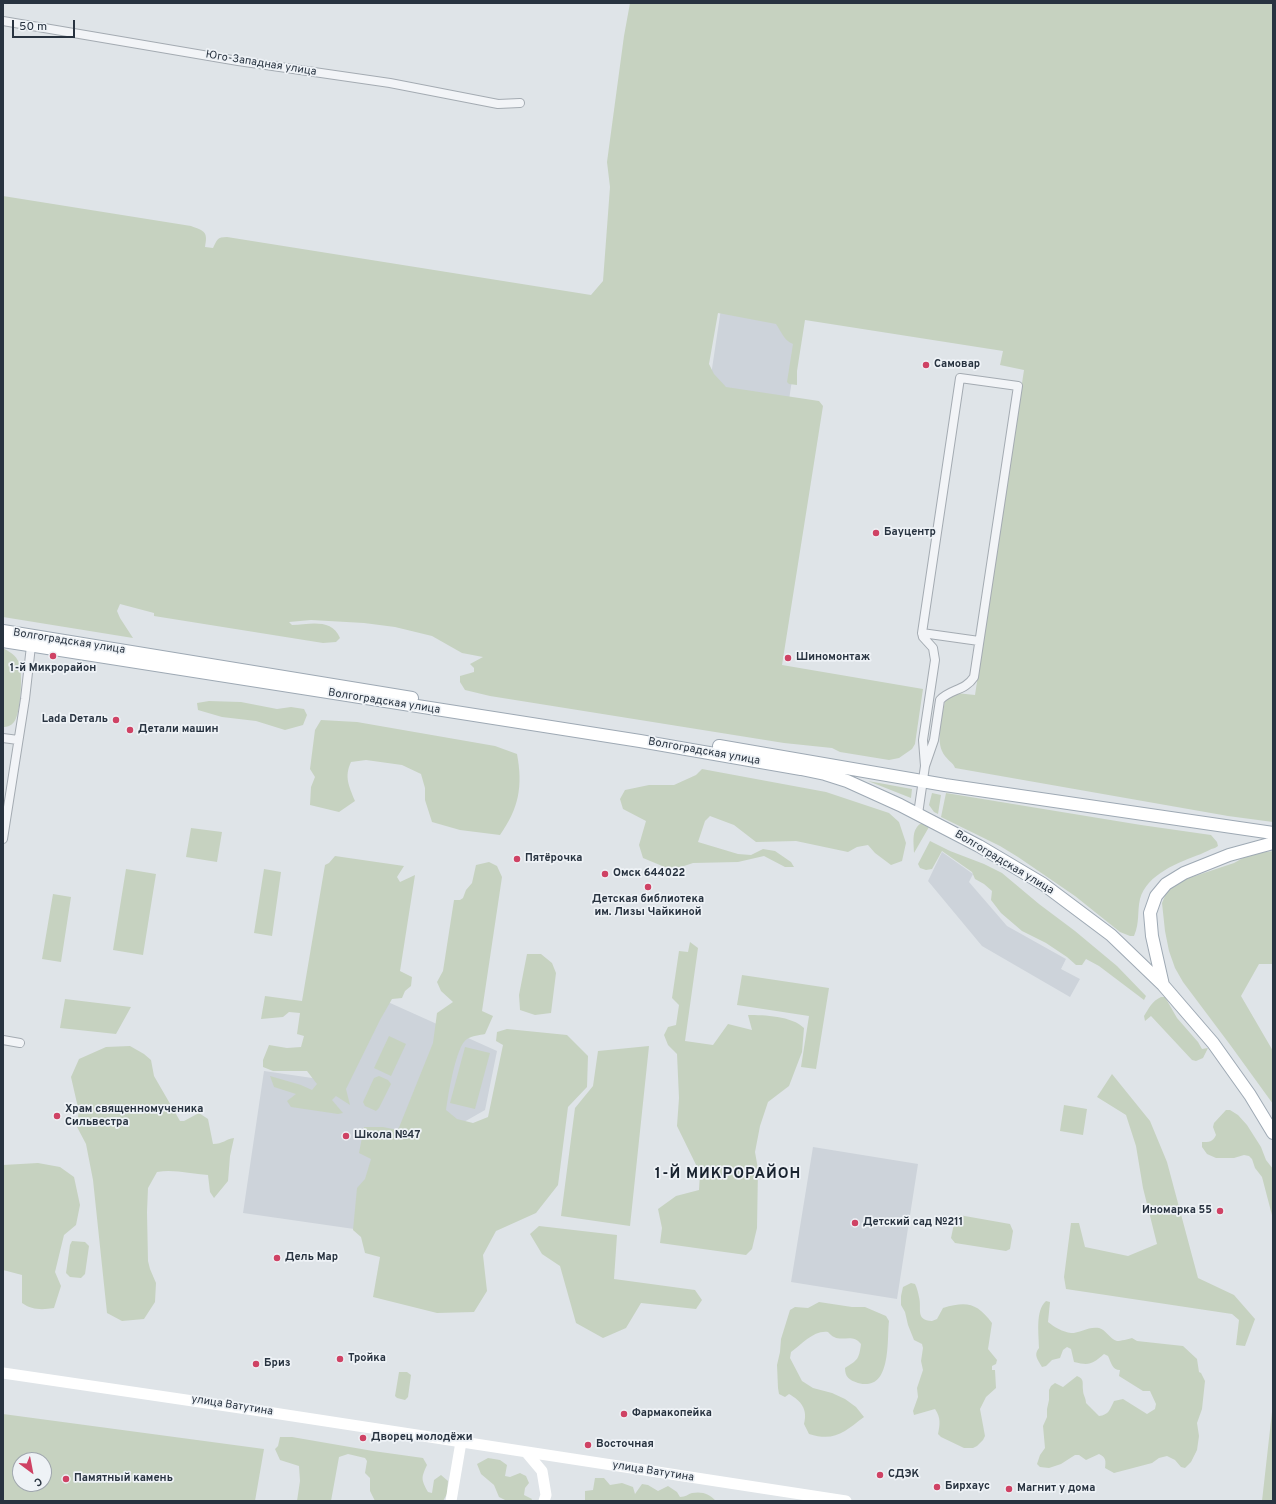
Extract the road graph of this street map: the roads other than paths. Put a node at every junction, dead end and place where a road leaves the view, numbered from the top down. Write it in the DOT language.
graph roads {
  1 [pos="3,21"];
  2 [pos="520,103"];
  3 [pos="3,632"];
  4 [pos="922,633"];
  5 [pos="3,641"];
  6 [pos="980,641"];
  7 [pos="31,646"];
  8 [pos="3,738"];
  9 [pos="18,740"];
  10 [pos="925,766"];
  11 [pos="923,781"];
  12 [pos="918,814"];
  13 [pos="1273,833"];
  14 [pos="3,839"];
  15 [pos="1273,843"];
  16 [pos="1163,985"];
  17 [pos="3,1040"];
  18 [pos="20,1043"];
  19 [pos="1273,1132"];
  20 [pos="3,1373"];
  21 [pos="461,1442"];
  22 [pos="526,1452"];
  23 [pos="451,1501"];
  24 [pos="544,1501"];
  25 [pos="846,1501"];
  1 -- 2 [label="street, Юго-Западная улица"];
  3 -- 11 [label="main road, Волгоградская улица"];
  4 -- 6 [label="street"];
  4 -- 6 [label="street"];
  4 -- 10 [label="street"];
  5 -- 7 [label="main road, Волгоградская улица"];
  6 -- 10 [label="street"];
  7 -- 9 [label="street"];
  7 -- 12 [label="main road, Волгоградская улица"];
  8 -- 9 [label="street"];
  9 -- 14 [label="street"];
  10 -- 11 [label="street"];
  11 -- 12 [label="street"];
  11 -- 13 [label="main road, Волгоградская улица"];
  12 -- 16 [label="main road, Волгоградская улица"];
  15 -- 16 [label="main road"];
  16 -- 19 [label="main road, Волгоградская улица"];
  17 -- 18 [label="street"];
  20 -- 21 [label="main road, улица Ватутина"];
  21 -- 22 [label="main road, улица Ватутина"];
  21 -- 23 [label="main road"];
  22 -- 24 [label="main road"];
  22 -- 25 [label="main road, улица Ватутина"];
}
